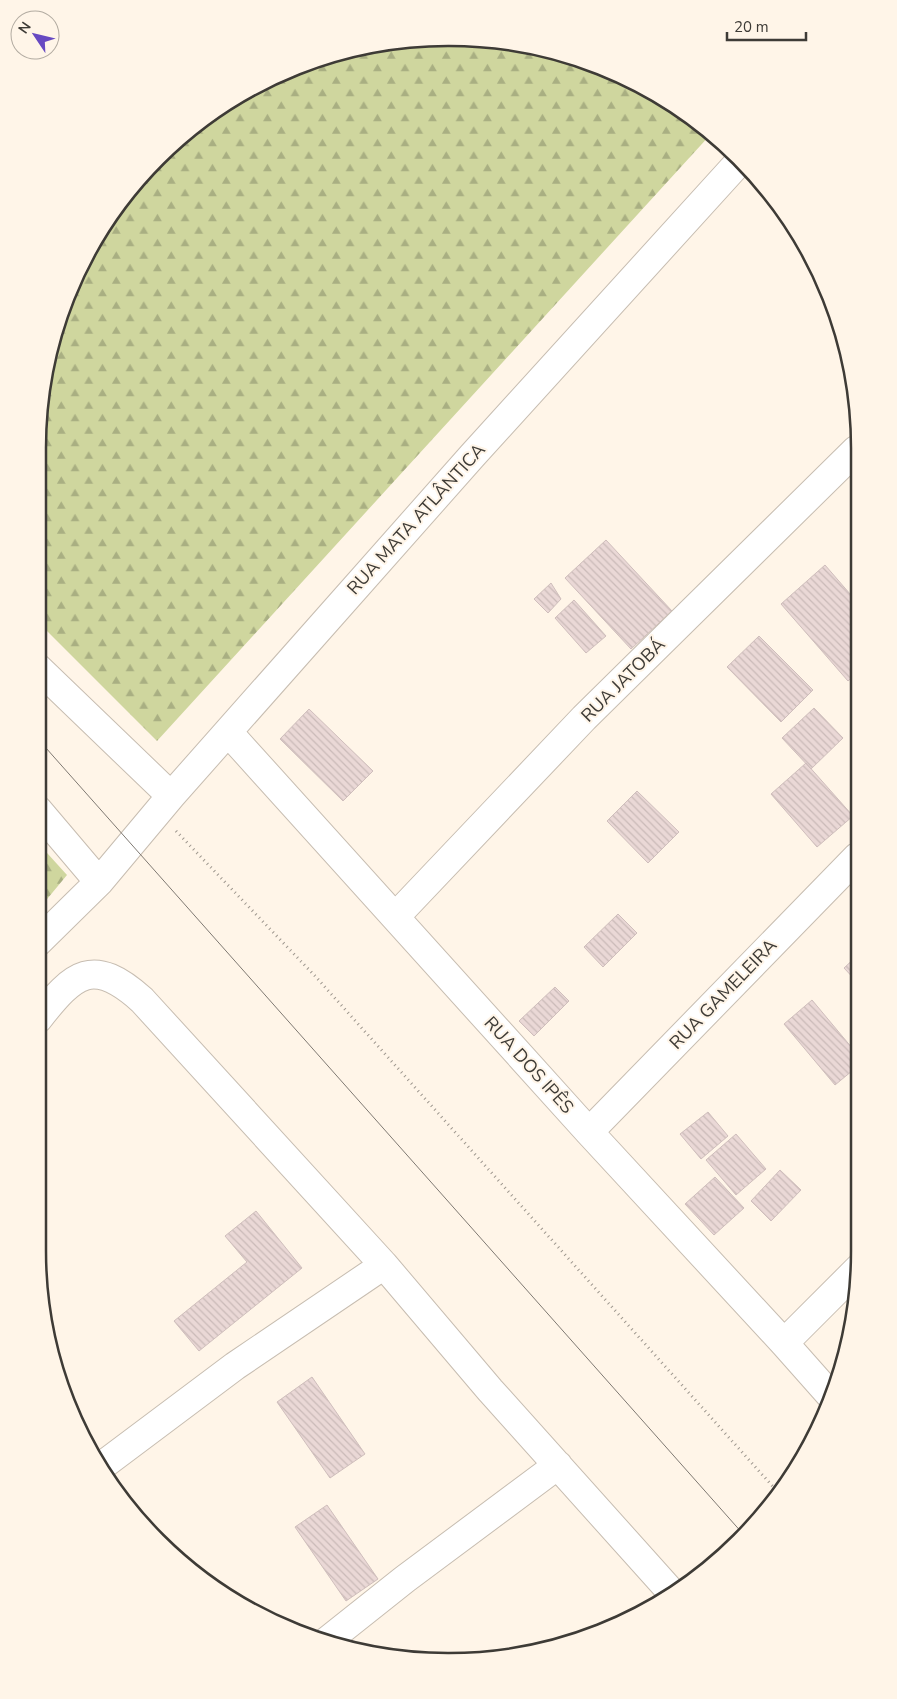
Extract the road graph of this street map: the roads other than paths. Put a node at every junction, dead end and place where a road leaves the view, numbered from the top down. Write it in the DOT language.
graph roads {
  1 [pos="735,166"];
  2 [pos="851,455"];
  3 [pos="46,677"];
  4 [pos="228,732"];
  5 [pos="165,804"];
  6 [pos="46,819"];
  7 [pos="851,863"];
  8 [pos="99,882"];
  9 [pos="396,916"];
  10 [pos="46,934"];
  11 [pos="46,1008"];
  12 [pos="589,1132"];
  13 [pos="384,1265"];
  14 [pos="850,1277"];
  15 [pos="784,1343"];
  16 [pos="825,1390"];
  17 [pos="107,1463"];
  18 [pos="558,1464"];
  19 [pos="668,1587"];
  20 [pos="333,1635"];
  1 -- 4 [label="street, RUA MATA ATLÂNTICA"];
  2 -- 9 [label="street, RUA JATOBÁ"];
  3 -- 5 [label="street"];
  4 -- 5 [label="street, RUA MATA ATLÂNTICA"];
  4 -- 9 [label="street, RUA DOS IPÊS"];
  5 -- 8 [label="street, RUA MATA ATLÂNTICA"];
  6 -- 8 [label="street"];
  7 -- 12 [label="street, RUA GAMELEIRA"];
  8 -- 10 [label="street, RUA MATA ATLÂNTICA"];
  9 -- 12 [label="street, RUA DOS IPÊS"];
  11 -- 13 [label="street"];
  12 -- 15 [label="street, RUA DOS IPÊS"];
  13 -- 17 [label="street"];
  13 -- 18 [label="street"];
  14 -- 15 [label="street"];
  15 -- 16 [label="street, RUA DOS IPÊS"];
  18 -- 19 [label="street"];
  18 -- 20 [label="street"];
}
